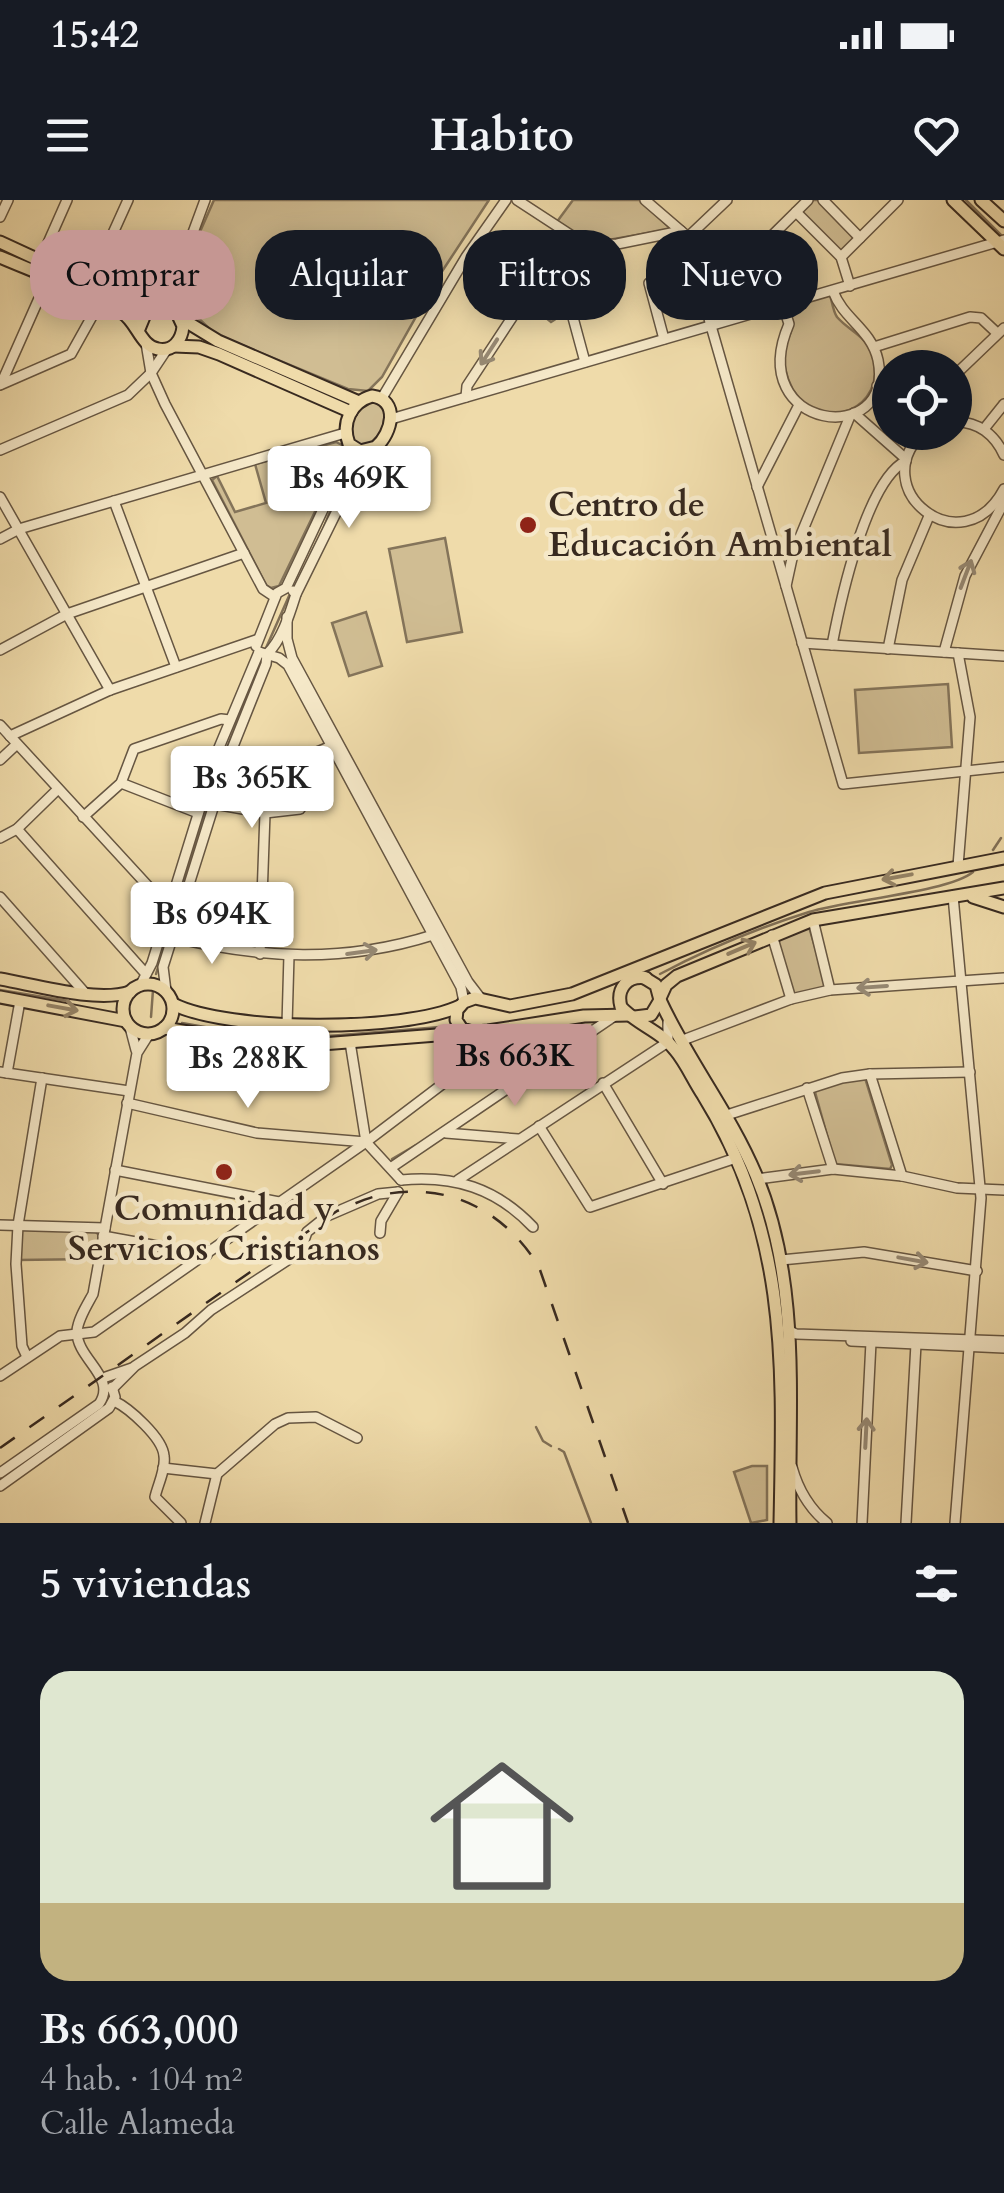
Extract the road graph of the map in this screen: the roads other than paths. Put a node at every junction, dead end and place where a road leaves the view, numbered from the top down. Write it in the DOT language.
graph roads {
  1 [pos="8,200"];
  2 [pos="68,200"];
  3 [pos="128,200"];
  4 [pos="205,200"];
  5 [pos="506,200"];
  6 [pos="517,200"];
  7 [pos="727,200"];
  8 [pos="824,200"];
  9 [pos="898,200"];
  10 [pos="953,200"];
  11 [pos="982,200"];
  12 [pos="649,201"];
  13 [pos="806,201"];
  14 [pos="796,212"];
  15 [pos="0,217"];
  16 [pos="1003,220"];
  17 [pos="54,230"];
  18 [pos="114,230"];
  19 [pos="194,230"];
  20 [pos="561,230"];
  21 [pos="681,230"];
  22 [pos="690,230"];
  23 [pos="778,230"];
  24 [pos="860,238"];
  25 [pos="0,242"];
  26 [pos="1002,243"];
  27 [pos="30,256"];
  28 [pos="0,257"];
  29 [pos="841,257"];
  30 [pos="30,270"];
  31 [pos="850,286"];
  32 [pos="833,290"];
  33 [pos="818,294"];
  34 [pos="30,318"];
  35 [pos="90,320"];
  36 [pos="130,320"];
  37 [pos="141,320"];
  38 [pos="180,320"];
  39 [pos="186,320"];
  40 [pos="510,320"];
  41 [pos="573,320"];
  42 [pos="659,320"];
  43 [pos="710,320"];
  44 [pos="732,320"];
  45 [pos="788,320"];
  46 [pos="711,326"];
  47 [pos="139,329"];
  48 [pos="1001,331"];
  49 [pos="664,340"];
  50 [pos="146,343"];
  51 [pos="170,347"];
  52 [pos="874,347"];
  53 [pos="875,350"];
  54 [pos="972,359"];
  55 [pos="585,362"];
  56 [pos="152,373"];
  57 [pos="0,385"];
  58 [pos="466,397"];
  59 [pos="872,397"];
  60 [pos="382,398"];
  61 [pos="798,404"];
  62 [pos="1004,404"];
  63 [pos="355,407"];
  64 [pos="852,415"];
  65 [pos="391,418"];
  66 [pos="972,425"];
  67 [pos="984,429"];
  68 [pos="346,434"];
  69 [pos="352,448"];
  70 [pos="0,450"];
  71 [pos="367,450"];
  72 [pos="912,450"];
  73 [pos="748,453"];
  74 [pos="1004,455"];
  75 [pos="906,460"];
  76 [pos="770,461"];
  77 [pos="202,475"];
  78 [pos="888,476"];
  79 [pos="904,476"];
  80 [pos="757,486"];
  81 [pos="1004,489"];
  82 [pos="0,498"];
  83 [pos="114,500"];
  84 [pos="1002,504"];
  85 [pos="929,516"];
  86 [pos="19,529"];
  87 [pos="0,539"];
  88 [pos="244,553"];
  89 [pos="776,554"];
  90 [pos="793,554"];
  91 [pos="146,587"];
  92 [pos="286,588"];
  93 [pos="786,588"];
  94 [pos="296,594"];
  95 [pos="275,597"];
  96 [pos="67,614"];
  97 [pos="287,617"];
  98 [pos="256,640"];
  99 [pos="802,643"];
  100 [pos="832,645"];
  101 [pos="888,648"];
  102 [pos="0,650"];
  103 [pos="944,652"];
  104 [pos="958,653"];
  105 [pos="264,654"];
  106 [pos="1004,656"];
  107 [pos="176,666"];
  108 [pos="110,690"];
  109 [pos="230,720"];
  110 [pos="0,725"];
  111 [pos="14,740"];
  112 [pos="331,746"];
  113 [pos="218,750"];
  114 [pos="230,754"];
  115 [pos="0,760"];
  116 [pos="293,762"];
  117 [pos="1004,767"];
  118 [pos="964,770"];
  119 [pos="121,783"];
  120 [pos="58,790"];
  121 [pos="201,800"];
  122 [pos="214,804"];
  123 [pos="198,812"];
  124 [pos="266,813"];
  125 [pos="83,817"];
  126 [pos="17,829"];
  127 [pos="0,838"];
  128 [pos="1004,848"];
  129 [pos="998,858"];
  130 [pos="958,866"];
  131 [pos="1004,888"];
  132 [pos="0,896"];
  133 [pos="956,896"];
  134 [pos="169,906"];
  135 [pos="1004,907"];
  136 [pos="179,914"];
  137 [pos="813,920"];
  138 [pos="433,935"];
  139 [pos="772,935"];
  140 [pos="172,937"];
  141 [pos="260,954"];
  142 [pos="289,955"];
  143 [pos="66,971"];
  144 [pos="630,972"];
  145 [pos="646,978"];
  146 [pos="1004,978"];
  147 [pos="0,979"];
  148 [pos="962,980"];
  149 [pos="139,984"];
  150 [pos="622,988"];
  151 [pos="63,989"];
  152 [pos="166,990"];
  153 [pos="830,990"];
  154 [pos="85,993"];
  155 [pos="0,998"];
  156 [pos="660,998"];
  157 [pos="482,999"];
  158 [pos="792,999"];
  159 [pos="20,1001"];
  160 [pos="173,1004"];
  161 [pos="462,1004"];
  162 [pos="495,1005"];
  163 [pos="626,1016"];
  164 [pos="668,1018"];
  165 [pos="128,1024"];
  166 [pos="288,1025"];
  167 [pos="164,1028"];
  168 [pos="494,1030"];
  169 [pos="472,1032"];
  170 [pos="149,1034"];
  171 [pos="683,1040"];
  172 [pos="350,1042"];
  173 [pos="668,1042"];
  174 [pos="136,1053"];
  175 [pos="4,1072"];
  176 [pos="970,1072"];
  177 [pos="870,1074"];
  178 [pos="42,1078"];
  179 [pos="603,1083"];
  180 [pos="807,1088"];
  181 [pos="129,1091"];
  182 [pos="127,1103"];
  183 [pos="727,1114"];
  184 [pos="539,1126"];
  185 [pos="446,1134"];
  186 [pos="519,1139"];
  187 [pos="366,1142"];
  188 [pos="736,1158"];
  189 [pos="392,1167"];
  190 [pos="115,1170"];
  191 [pos="833,1170"];
  192 [pos="902,1176"];
  193 [pos="757,1179"];
  194 [pos="402,1180"];
  195 [pos="458,1180"];
  196 [pos="663,1184"];
  197 [pos="1004,1190"];
  198 [pos="980,1191"];
  199 [pos="398,1192"];
  200 [pos="279,1202"];
  201 [pos="765,1218"];
  202 [pos="0,1225"];
  203 [pos="18,1225"];
  204 [pos="533,1227"];
  205 [pos="104,1232"];
  206 [pos="380,1233"];
  207 [pos="207,1255"];
  208 [pos="782,1260"];
  209 [pos="977,1271"];
  210 [pos="789,1335"];
  211 [pos="78,1336"];
  212 [pos="871,1342"];
  213 [pos="970,1343"];
  214 [pos="916,1344"];
  215 [pos="1004,1344"];
  216 [pos="27,1358"];
  217 [pos="135,1366"];
  218 [pos="0,1376"];
  219 [pos="106,1377"];
  220 [pos="112,1388"];
  221 [pos="114,1401"];
  222 [pos="62,1435"];
  223 [pos="358,1438"];
  224 [pos="790,1458"];
  225 [pos="163,1468"];
  226 [pos="0,1473"];
  227 [pos="217,1474"];
  228 [pos="0,1486"];
  229 [pos="182,1523"];
  230 [pos="205,1523"];
  231 [pos="780,1523"];
  232 [pos="790,1523"];
  233 [pos="827,1523"];
  234 [pos="862,1523"];
  235 [pos="906,1523"];
  236 [pos="955,1523"];
  1 -- 15 [label="street"];
  2 -- 17 [label="street"];
  3 -- 18 [label="street"];
  4 -- 19 [label="street"];
  5 -- 60 [label="street"];
  6 -- 20 [label="street"];
  7 -- 22 [label="street"];
  8 -- 24 [label="street"];
  9 -- 24 [label="street"];
  10 -- 26 [label="main road"];
  11 -- 16 [label="main road"];
  12 -- 21 [label="street"];
  13 -- 14 [label="street"];
  14 -- 23 [label="street"];
  14 -- 29 [label="street"];
  24 -- 29 [label="street"];
  25 -- 27 [label="main road"];
  26 -- 31 [label="street"];
  28 -- 30 [label="main road"];
  29 -- 31 [label="street"];
  31 -- 32 [label="street"];
  32 -- 33 [label="street"];
  32 -- 52 [label="street"];
  34 -- 57 [label="street"];
  35 -- 57 [label="street"];
  36 -- 47 [label="main road"];
  37 -- 47 [label="main road"];
  38 -- 51 [label="main road"];
  39 -- 63 [label="main road"];
  40 -- 58 [label="street, one-way"];
  41 -- 55 [label="street"];
  42 -- 49 [label="street"];
  43 -- 46 [label="street"];
  44 -- 46 [label="street"];
  45 -- 61 [label="street"];
  46 -- 49 [label="street"];
  46 -- 73 [label="street"];
  47 -- 50 [label="main road"];
  48 -- 52 [label="street"];
  48 -- 54 [label="street"];
  49 -- 55 [label="street"];
  50 -- 51 [label="main road"];
  50 -- 56 [label="street"];
  51 -- 56 [label="street"];
  51 -- 63 [label="main road"];
  52 -- 53 [label="street"];
  55 -- 58 [label="street"];
  56 -- 70 [label="street"];
  56 -- 77 [label="street"];
  58 -- 65 [label="street"];
  59 -- 64 [label="street"];
  60 -- 63 [label="main road"];
  60 -- 65 [label="main road"];
  61 -- 64 [label="street"];
  61 -- 76 [label="street"];
  62 -- 67 [label="street"];
  63 -- 68 [label="main road"];
  64 -- 75 [label="street"];
  64 -- 90 [label="street"];
  65 -- 71 [label="main road"];
  66 -- 67 [label="street"];
  67 -- 74 [label="street"];
  68 -- 69 [label="main road"];
  68 -- 77 [label="street"];
  69 -- 71 [label="main road"];
  69 -- 92 [label="street"];
  71 -- 94 [label="street"];
  72 -- 75 [label="street"];
  73 -- 76 [label="street"];
  73 -- 80 [label="street"];
  75 -- 78 [label="street"];
  75 -- 79 [label="street"];
  76 -- 80 [label="street"];
  77 -- 83 [label="street"];
  77 -- 88 [label="street"];
  78 -- 79 [label="street"];
  78 -- 100 [label="street"];
  79 -- 85 [label="street"];
  80 -- 89 [label="street"];
  81 -- 84 [label="street"];
  82 -- 86 [label="street"];
  83 -- 86 [label="street"];
  83 -- 91 [label="street"];
  84 -- 85 [label="street"];
  103 -- 84 [label="street, one-way"];
  85 -- 101 [label="street"];
  86 -- 87 [label="street"];
  86 -- 96 [label="street"];
  88 -- 91 [label="street"];
  88 -- 95 [label="street"];
  89 -- 90 [label="street"];
  89 -- 93 [label="street"];
  90 -- 93 [label="street"];
  91 -- 96 [label="street"];
  91 -- 107 [label="street"];
  92 -- 94 [label="street"];
  92 -- 95 [label="street"];
  93 -- 99 [label="street"];
  94 -- 97 [label="street"];
  95 -- 98 [label="street"];
  96 -- 102 [label="street"];
  96 -- 108 [label="street"];
  97 -- 105 [label="street"];
  97 -- 157 [label="street"];
  98 -- 105 [label="street"];
  98 -- 107 [label="street"];
  99 -- 100 [label="street"];
  99 -- 118 [label="street"];
  100 -- 101 [label="street"];
  101 -- 103 [label="street"];
  103 -- 104 [label="street"];
  104 -- 106 [label="street"];
  104 -- 118 [label="street"];
  105 -- 109 [label="street"];
  105 -- 112 [label="street"];
  105 -- 114 [label="street"];
  107 -- 108 [label="street"];
  108 -- 111 [label="street"];
  109 -- 113 [label="street"];
  109 -- 119 [label="street"];
  110 -- 111 [label="street"];
  111 -- 115 [label="street"];
  111 -- 120 [label="street"];
  112 -- 116 [label="street"];
  112 -- 138 [label="street"];
  113 -- 114 [label="street"];
  113 -- 121 [label="street"];
  114 -- 116 [label="street"];
  114 -- 122 [label="street"];
  116 -- 124 [label="street"];
  117 -- 118 [label="street"];
  118 -- 130 [label="street"];
  119 -- 123 [label="street"];
  119 -- 125 [label="street"];
  120 -- 125 [label="street"];
  120 -- 126 [label="street"];
  121 -- 122 [label="street"];
  121 -- 123 [label="street"];
  122 -- 124 [label="street"];
  122 -- 136 [label="street"];
  123 -- 134 [label="street"];
  124 -- 141 [label="street"];
  125 -- 134 [label="street"];
  126 -- 127 [label="street"];
  126 -- 149 [label="street"];
  128 -- 129 [label="main road"];
  129 -- 130 [label="main road"];
  130 -- 144 [label="main road, one-way"];
  131 -- 133 [label="main road"];
  132 -- 143 [label="street"];
  133 -- 135 [label="main road"];
  133 -- 137 [label="main road"];
  133 -- 148 [label="street"];
  134 -- 136 [label="street"];
  134 -- 149 [label="street"];
  136 -- 140 [label="street"];
  137 -- 139 [label="main road"];
  137 -- 153 [label="street"];
  142 -- 138 [label="street, one-way"];
  138 -- 161 [label="street"];
  156 -- 139 [label="main road, one-way"];
  139 -- 158 [label="street"];
  140 -- 141 [label="street"];
  140 -- 152 [label="street"];
  141 -- 142 [label="street"];
  142 -- 166 [label="street"];
  143 -- 151 [label="street"];
  143 -- 154 [label="street"];
  144 -- 145 [label="main road"];
  144 -- 150 [label="main road"];
  144 -- 162 [label="main road"];
  145 -- 150 [label="main road"];
  145 -- 156 [label="main road"];
  146 -- 148 [label="street"];
  147 -- 151 [label="main road"];
  148 -- 153 [label="street, one-way"];
  148 -- 176 [label="street"];
  149 -- 152 [label="main road"];
  149 -- 154 [label="main road"];
  149 -- 165 [label="main road"];
  150 -- 163 [label="main road"];
  151 -- 154 [label="main road"];
  152 -- 160 [label="main road"];
  153 -- 158 [label="street"];
  155 -- 159 [label="main road"];
  156 -- 163 [label="main road"];
  156 -- 164 [label="main road"];
  157 -- 161 [label="main road"];
  157 -- 162 [label="main road"];
  158 -- 171 [label="street"];
  159 -- 165 [label="main road, one-way"];
  159 -- 175 [label="street"];
  160 -- 166 [label="main road"];
  160 -- 167 [label="main road"];
  161 -- 166 [label="main road"];
  161 -- 169 [label="main road"];
  162 -- 168 [label="main road"];
  163 -- 168 [label="main road"];
  163 -- 173 [label="main road"];
  163 -- 185 [label="street"];
  164 -- 171 [label="main road"];
  164 -- 173 [label="street"];
  165 -- 170 [label="main road"];
  165 -- 174 [label="street"];
  167 -- 170 [label="main road"];
  167 -- 172 [label="main road"];
  168 -- 169 [label="main road"];
  168 -- 187 [label="street"];
  169 -- 172 [label="main road"];
  170 -- 174 [label="street"];
  171 -- 183 [label="main road"];
  172 -- 187 [label="street"];
  173 -- 179 [label="street"];
  173 -- 188 [label="main road"];
  174 -- 181 [label="street"];
  175 -- 178 [label="street"];
  176 -- 177 [label="street"];
  176 -- 198 [label="street"];
  177 -- 180 [label="street"];
  177 -- 192 [label="street"];
  178 -- 181 [label="street"];
  178 -- 203 [label="street"];
  179 -- 184 [label="street"];
  179 -- 196 [label="street"];
  180 -- 183 [label="street"];
  180 -- 191 [label="street"];
  181 -- 182 [label="street"];
  182 -- 187 [label="street"];
  182 -- 190 [label="street"];
  183 -- 193 [label="main road"];
  184 -- 186 [label="street"];
  184 -- 196 [label="street"];
  185 -- 186 [label="street"];
  185 -- 189 [label="street"];
  186 -- 195 [label="street"];
  187 -- 189 [label="street"];
  187 -- 200 [label="street"];
  188 -- 196 [label="street"];
  188 -- 201 [label="main road"];
  189 -- 194 [label="street"];
  190 -- 200 [label="street"];
  190 -- 205 [label="street"];
  191 -- 192 [label="street"];
  191 -- 193 [label="street, one-way"];
  192 -- 198 [label="street"];
  193 -- 201 [label="main road"];
  194 -- 195 [label="street"];
  194 -- 199 [label="street"];
  195 -- 204 [label="street"];
  197 -- 198 [label="street"];
  198 -- 209 [label="street"];
  199 -- 206 [label="street"];
  199 -- 217 [label="street"];
  200 -- 207 [label="street"];
  201 -- 208 [label="main road"];
  201 -- 231 [label="main road"];
  202 -- 203 [label="street"];
  203 -- 205 [label="street"];
  203 -- 216 [label="street"];
  205 -- 207 [label="street"];
  205 -- 211 [label="street"];
  207 -- 211 [label="street"];
  208 -- 209 [label="street, one-way"];
  208 -- 210 [label="main road"];
  209 -- 213 [label="street"];
  210 -- 212 [label="street"];
  210 -- 213 [label="street"];
  210 -- 224 [label="main road"];
  211 -- 216 [label="street"];
  211 -- 219 [label="street"];
  211 -- 222 [label="street"];
  212 -- 214 [label="street"];
  234 -- 212 [label="street, one-way"];
  213 -- 214 [label="street"];
  213 -- 215 [label="street"];
  213 -- 236 [label="street"];
  214 -- 235 [label="street"];
  216 -- 218 [label="street"];
  217 -- 219 [label="street"];
  217 -- 220 [label="street"];
  219 -- 220 [label="street"];
  220 -- 221 [label="street"];
  221 -- 222 [label="street"];
  221 -- 225 [label="street"];
  222 -- 226 [label="street"];
  222 -- 228 [label="street"];
  223 -- 227 [label="street"];
  224 -- 232 [label="main road"];
  224 -- 233 [label="street"];
  225 -- 227 [label="street"];
  225 -- 229 [label="street"];
  227 -- 230 [label="street"];
}
